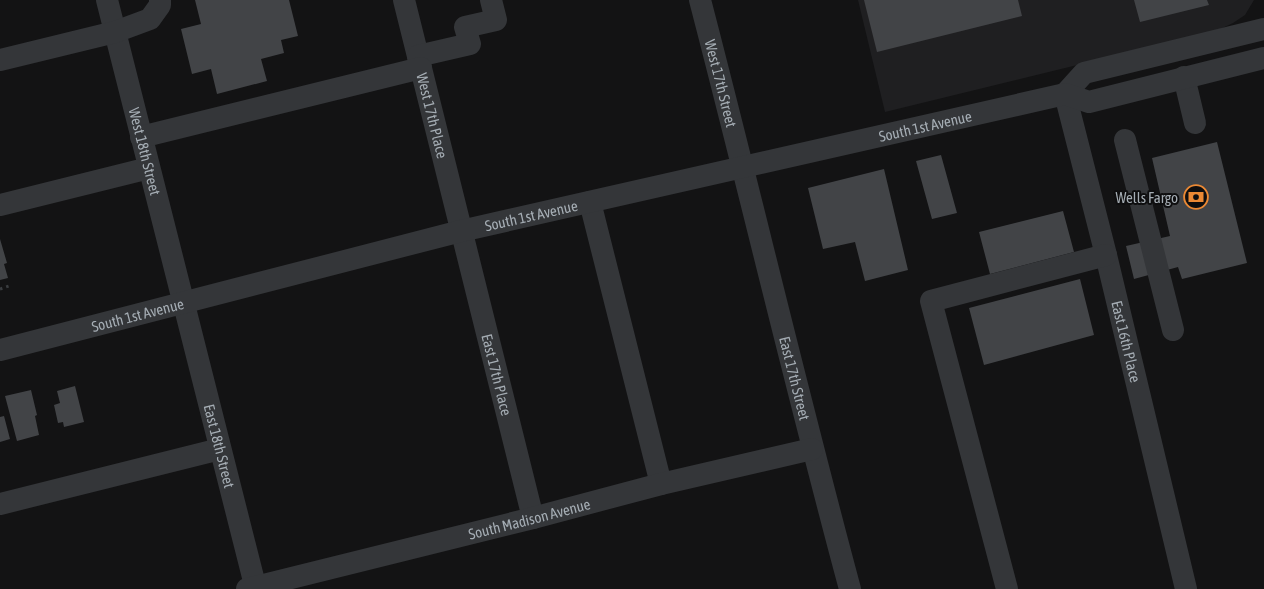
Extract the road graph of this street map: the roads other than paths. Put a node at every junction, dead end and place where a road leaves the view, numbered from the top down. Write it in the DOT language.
graph roads {
  1 [pos="106,0"];
  2 [pos="160,0"];
  3 [pos="404,0"];
  4 [pos="491,0"];
  5 [pos="700,0"];
  6 [pos="1264,28"];
  7 [pos="115,32"];
  8 [pos="1264,58"];
  9 [pos="0,60"];
  10 [pos="419,62"];
  11 [pos="1184,77"];
  12 [pos="1065,94"];
  13 [pos="1195,123"];
  14 [pos="141,137"];
  15 [pos="1125,140"];
  16 [pos="149,168"];
  17 [pos="744,168"];
  18 [pos="590,202"];
  19 [pos="0,205"];
  20 [pos="461,230"];
  21 [pos="1106,254"];
  22 [pos="183,303"];
  23 [pos="1172,330"];
  24 [pos="0,350"];
  25 [pos="220,449"];
  26 [pos="812,449"];
  27 [pos="661,484"];
  28 [pos="0,504"];
  29 [pos="533,518"];
  30 [pos="253,588"];
  31 [pos="848,589"];
  32 [pos="1007,589"];
  33 [pos="1186,589"];
  1 -- 7 [label="street, West 18th Street"];
  2 -- 7 [label="street"];
  3 -- 10 [label="street, West 17th Place"];
  4 -- 10 [label="street"];
  5 -- 17 [label="street, West 17th Street"];
  6 -- 12 [label="street"];
  7 -- 9 [label="street"];
  7 -- 14 [label="street, West 18th Street"];
  8 -- 11 [label="street"];
  10 -- 14 [label="street"];
  10 -- 20 [label="street, West 17th Place"];
  11 -- 12 [label="street"];
  11 -- 13 [label="street"];
  12 -- 17 [label="street, South 1st Avenue"];
  12 -- 21 [label="street, East 16th Place"];
  14 -- 16 [label="street, West 18th Street"];
  15 -- 23 [label="street"];
  16 -- 19 [label="street"];
  16 -- 22 [label="street, West 18th Street"];
  17 -- 18 [label="street, South 1st Avenue"];
  17 -- 26 [label="street, East 17th Street"];
  18 -- 20 [label="street, South 1st Avenue"];
  18 -- 27 [label="street"];
  20 -- 22 [label="street, South 1st Avenue"];
  20 -- 29 [label="street, East 17th Place"];
  21 -- 32 [label="street"];
  21 -- 33 [label="street, East 16th Place"];
  22 -- 24 [label="street, South 1st Avenue"];
  22 -- 25 [label="street, East 18th Street"];
  25 -- 28 [label="street"];
  25 -- 30 [label="street, East 18th Street"];
  26 -- 27 [label="street, South Madison Avenue"];
  26 -- 31 [label="street, East 17th Street"];
  27 -- 29 [label="street, South Madison Avenue"];
  29 -- 30 [label="street, South Madison Avenue"];
}
